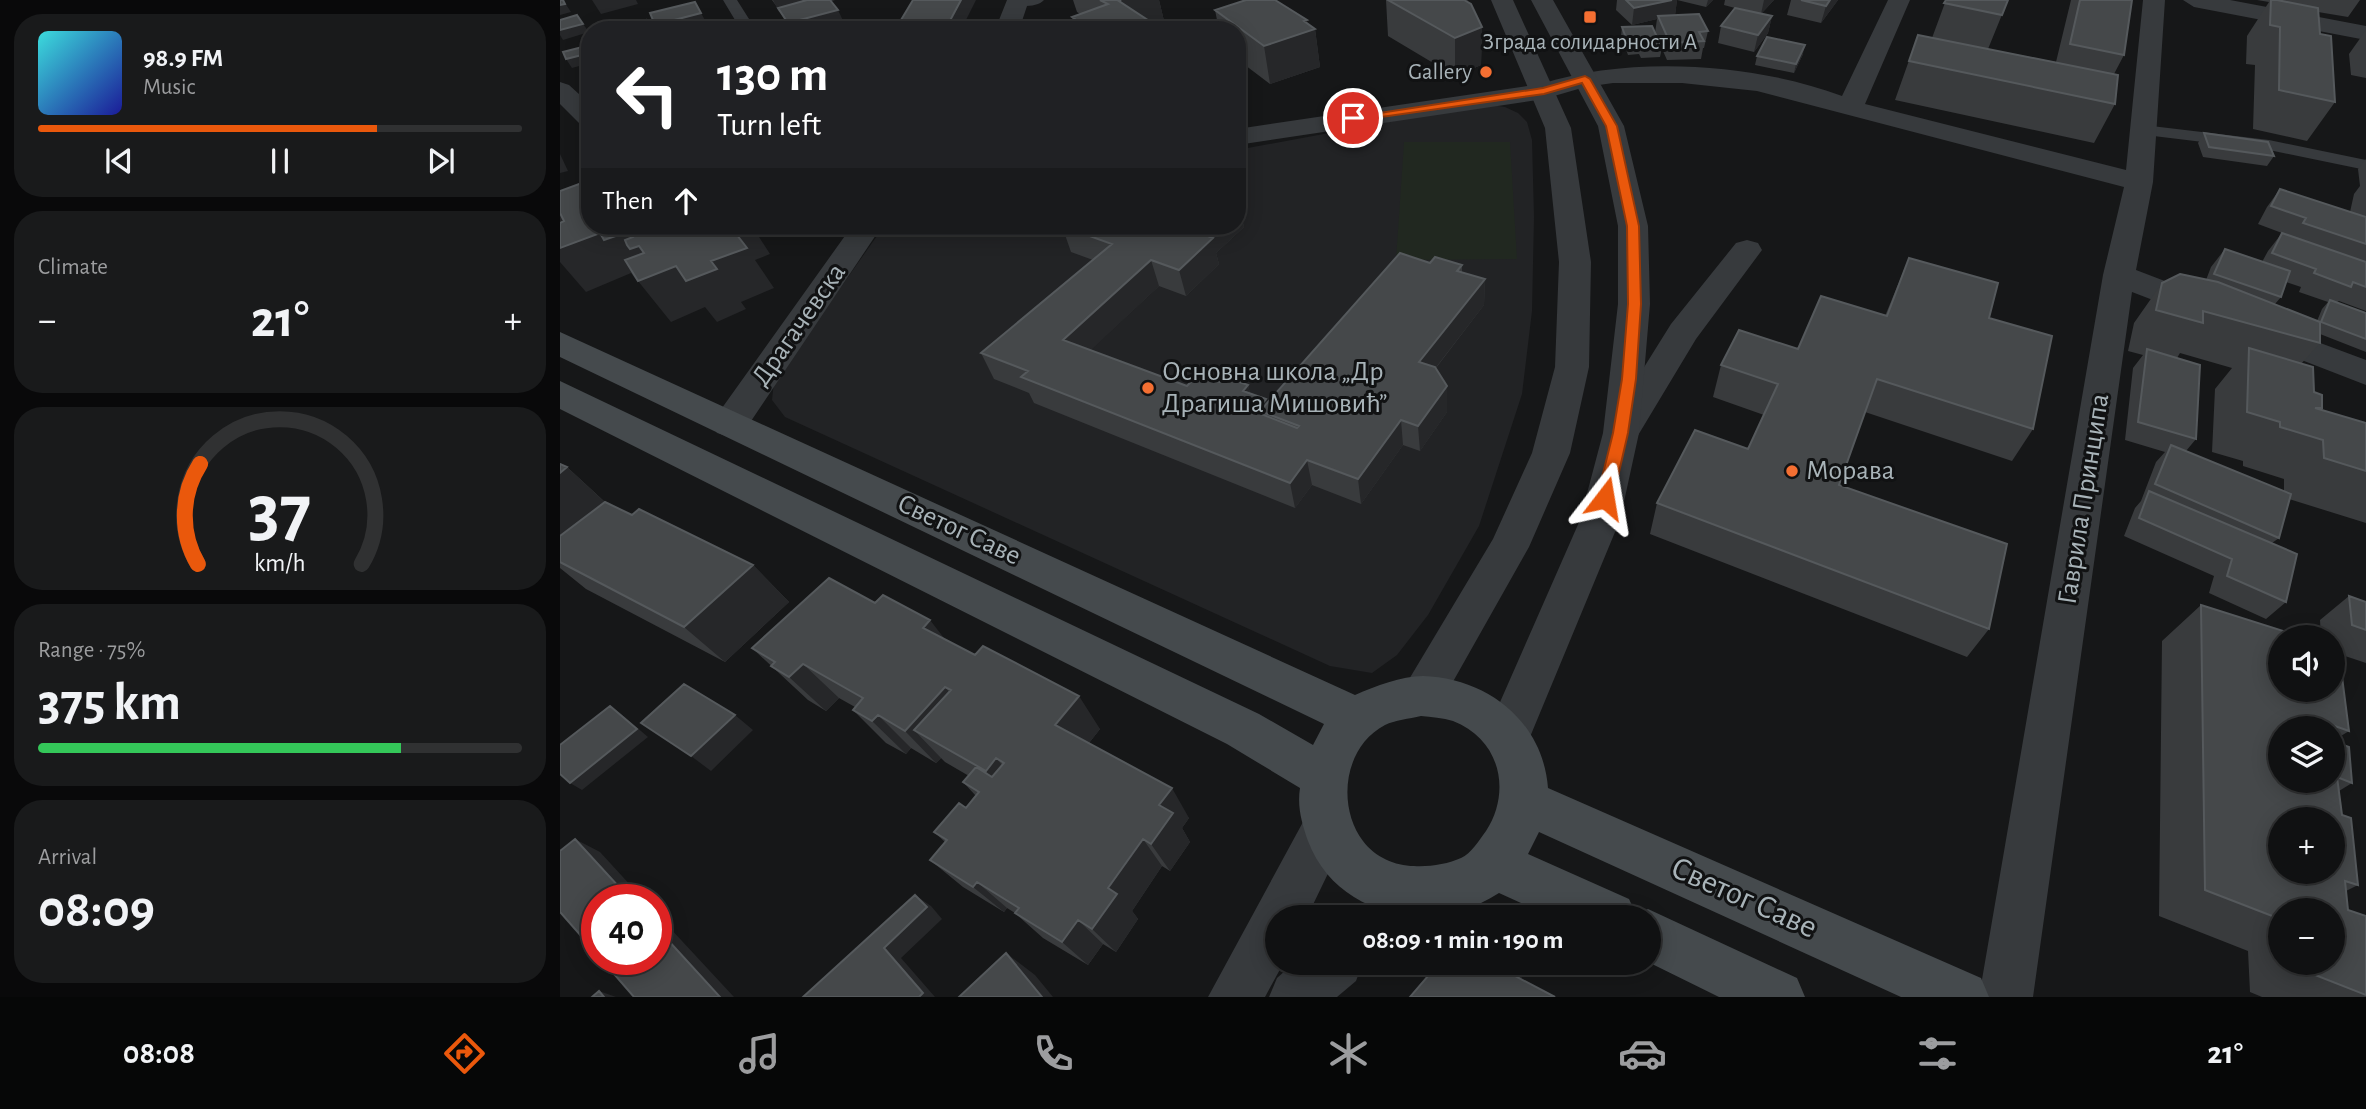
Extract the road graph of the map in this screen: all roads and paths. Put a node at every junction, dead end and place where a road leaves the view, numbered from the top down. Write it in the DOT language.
graph roads {
  1 [pos="730,0"];
  2 [pos="1502,0"];
  3 [pos="1542,0"];
  4 [pos="1899,0"];
  5 [pos="2154,0"];
  6 [pos="2194,0"];
  7 [pos="1024,1"];
  8 [pos="743,21"];
  9 [pos="1012,21"];
  10 [pos="2366,33"];
  11 [pos="1590,87"];
  12 [pos="560,90"];
  13 [pos="1544,91"];
  14 [pos="1850,108"];
  15 [pos="581,110"];
  16 [pos="2143,130"];
  17 [pos="1246,136"];
  18 [pos="2366,165"];
  19 [pos="2139,182"];
  20 [pos="861,235"];
  21 [pos="1747,250"];
  22 [pos="2119,275"];
  23 [pos="560,343"];
  24 [pos="2366,373"];
  25 [pos="560,394"];
  26 [pos="730,424"];
  27 [pos="1621,433"];
  28 [pos="1421,696"];
  29 [pos="1357,718"];
  30 [pos="1508,734"];
  31 [pos="1322,776"];
  32 [pos="1524,802"];
  33 [pos="1326,828"];
  34 [pos="1492,864"];
  35 [pos="1416,904"];
  36 [pos="1286,905"];
  37 [pos="1584,905"];
  38 [pos="1661,941"];
  39 [pos="1265,945"];
  40 [pos="1322,975"];
  41 [pos="1235,997"];
  42 [pos="1296,997"];
  43 [pos="1778,997"];
  44 [pos="1962,997"];
  45 [pos="2006,997"];
  1 -- 8 [label="lane"];
  2 -- 13 [label="street"];
  3 -- 11 [label="street"];
  4 -- 14 [label="street"];
  5 -- 16 [label="street, Гаврила Принципа"];
  6 -- 10 [label="street"];
  7 -- 9 [label="street"];
  11 -- 13 [label="street"];
  11 -- 14 [label="street"];
  11 -- 27 [label="street"];
  12 -- 15 [label="street"];
  13 -- 17 [label="street"];
  13 -- 28 [label="street"];
  14 -- 19 [label="street"];
  16 -- 18 [label="lane"];
  16 -- 19 [label="street, Гаврила Принципа"];
  19 -- 22 [label="street, Гаврила Принципа"];
  20 -- 26 [label="street, Драгачевска"];
  21 -- 27 [label="street"];
  22 -- 24 [label="street"];
  22 -- 45 [label="street, Гаврила Принципа"];
  23 -- 26 [label="main road, Светог Саве"];
  25 -- 31 [label="main road, Светог Саве"];
  26 -- 29 [label="main road, Светог Саве"];
  27 -- 30 [label="street"];
  28 -- 29 [label="main road"];
  28 -- 30 [label="main road"];
  29 -- 31 [label="main road"];
  30 -- 32 [label="main road"];
  31 -- 33 [label="main road"];
  32 -- 34 [label="main road"];
  32 -- 44 [label="main road, Светог Саве"];
  33 -- 35 [label="main road"];
  33 -- 36 [label="street"];
  34 -- 35 [label="main road"];
  34 -- 37 [label="main road"];
  38 -- 43 [label="main road"];
  39 -- 41 [label="street"];
  40 -- 42 [label="street"];
}
